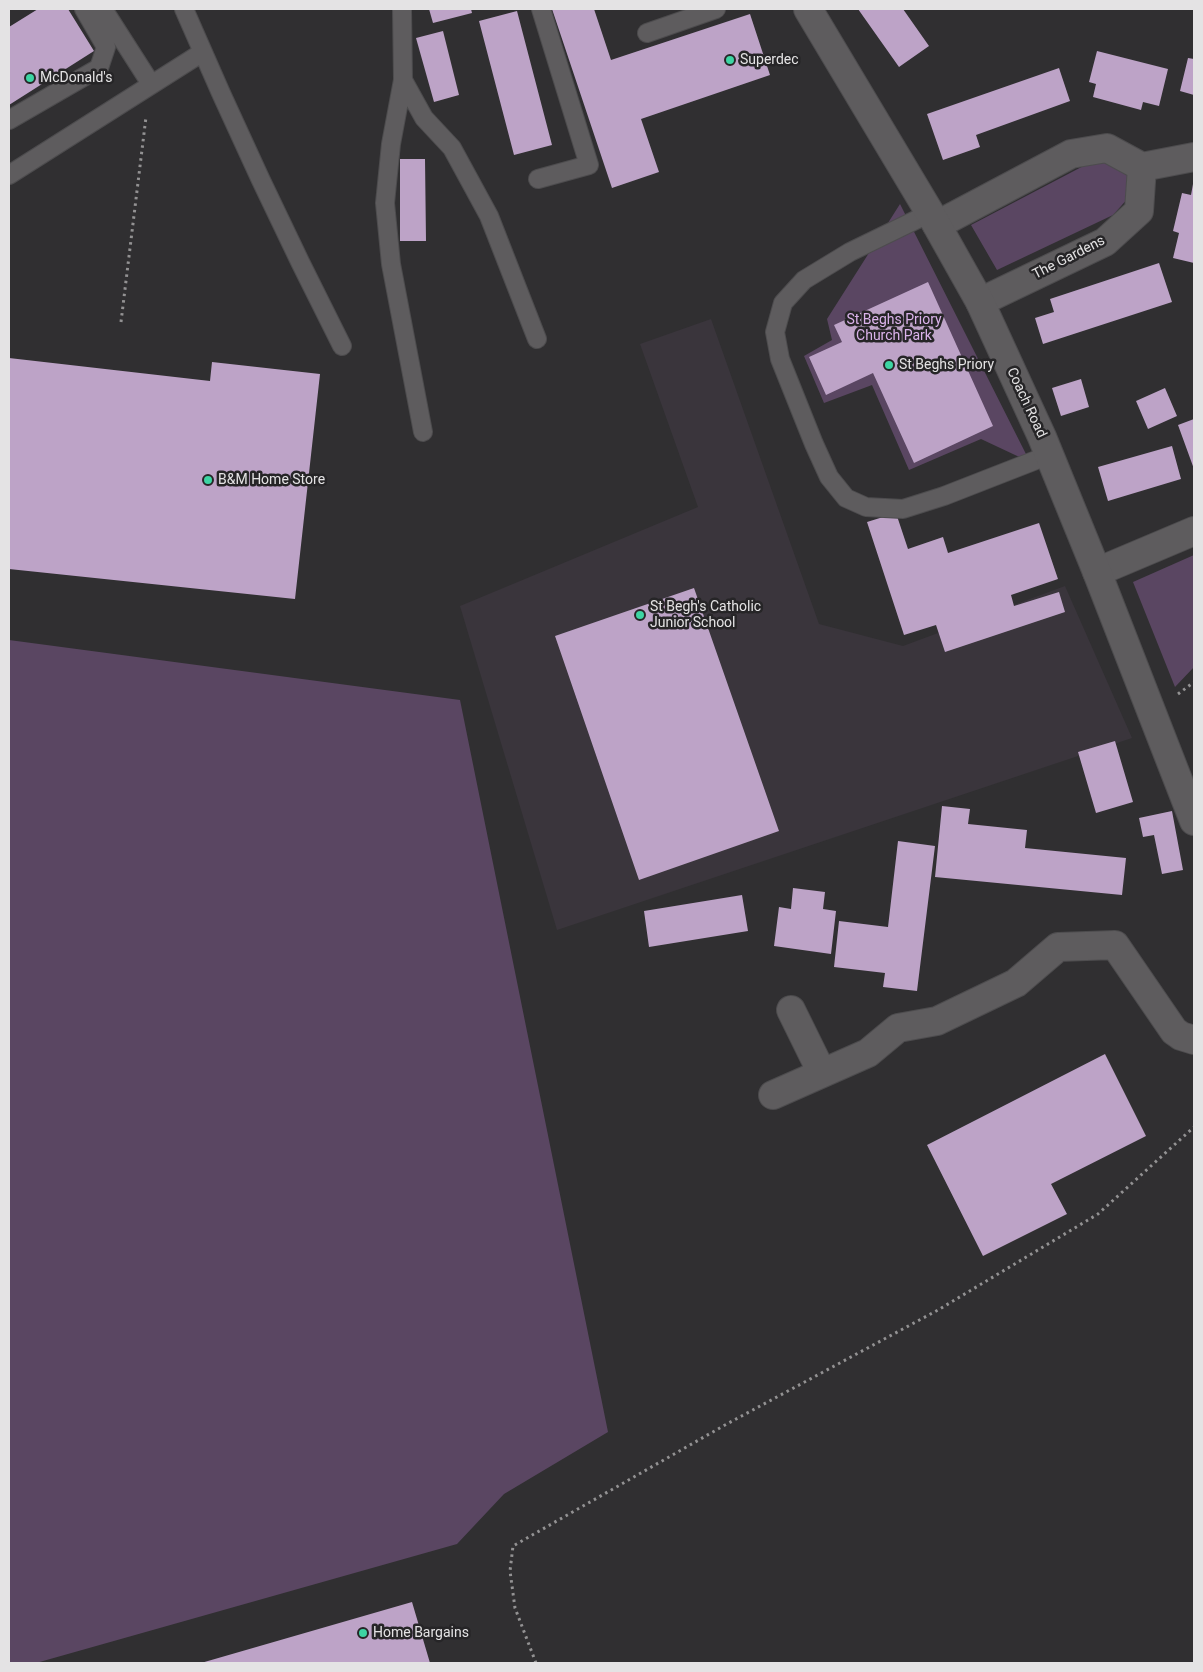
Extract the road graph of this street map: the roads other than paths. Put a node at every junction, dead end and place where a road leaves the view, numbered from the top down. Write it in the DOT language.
graph roads {
  1 [pos="84,9"];
  2 [pos="103,9"];
  3 [pos="184,9"];
  4 [pos="402,9"];
  5 [pos="541,9"];
  6 [pos="716,9"];
  7 [pos="808,9"];
  8 [pos="647,33"];
  9 [pos="202,52"];
  10 [pos="403,80"];
  11 [pos="151,84"];
  12 [pos="9,120"];
  13 [pos="1194,157"];
  14 [pos="1142,167"];
  15 [pos="9,175"];
  16 [pos="538,179"];
  17 [pos="934,219"];
  18 [pos="980,302"];
  19 [pos="537,339"];
  20 [pos="342,346"];
  21 [pos="423,432"];
  22 [pos="1049,455"];
  23 [pos="1194,531"];
  24 [pos="1097,572"];
  25 [pos="1194,821"];
  26 [pos="791,1010"];
  27 [pos="1194,1040"];
  28 [pos="822,1073"];
  29 [pos="773,1095"];
  1 -- 12 [label="lane"];
  2 -- 11 [label="lane"];
  3 -- 9 [label="lane"];
  4 -- 10 [label="lane"];
  5 -- 16 [label="lane"];
  6 -- 8 [label="lane"];
  7 -- 17 [label="street, Coach Road"];
  9 -- 11 [label="lane"];
  9 -- 20 [label="lane"];
  10 -- 19 [label="lane"];
  10 -- 21 [label="lane"];
  11 -- 15 [label="lane"];
  13 -- 14 [label="street"];
  14 -- 17 [label="street"];
  14 -- 18 [label="street, The Gardens"];
  17 -- 18 [label="street, Coach Road"];
  17 -- 22 [label="lane"];
  18 -- 22 [label="street, Coach Road"];
  22 -- 24 [label="street, Coach Road"];
  23 -- 24 [label="street"];
  24 -- 25 [label="street, Coach Road"];
  26 -- 28 [label="street"];
  27 -- 28 [label="street"];
  28 -- 29 [label="street"];
}
